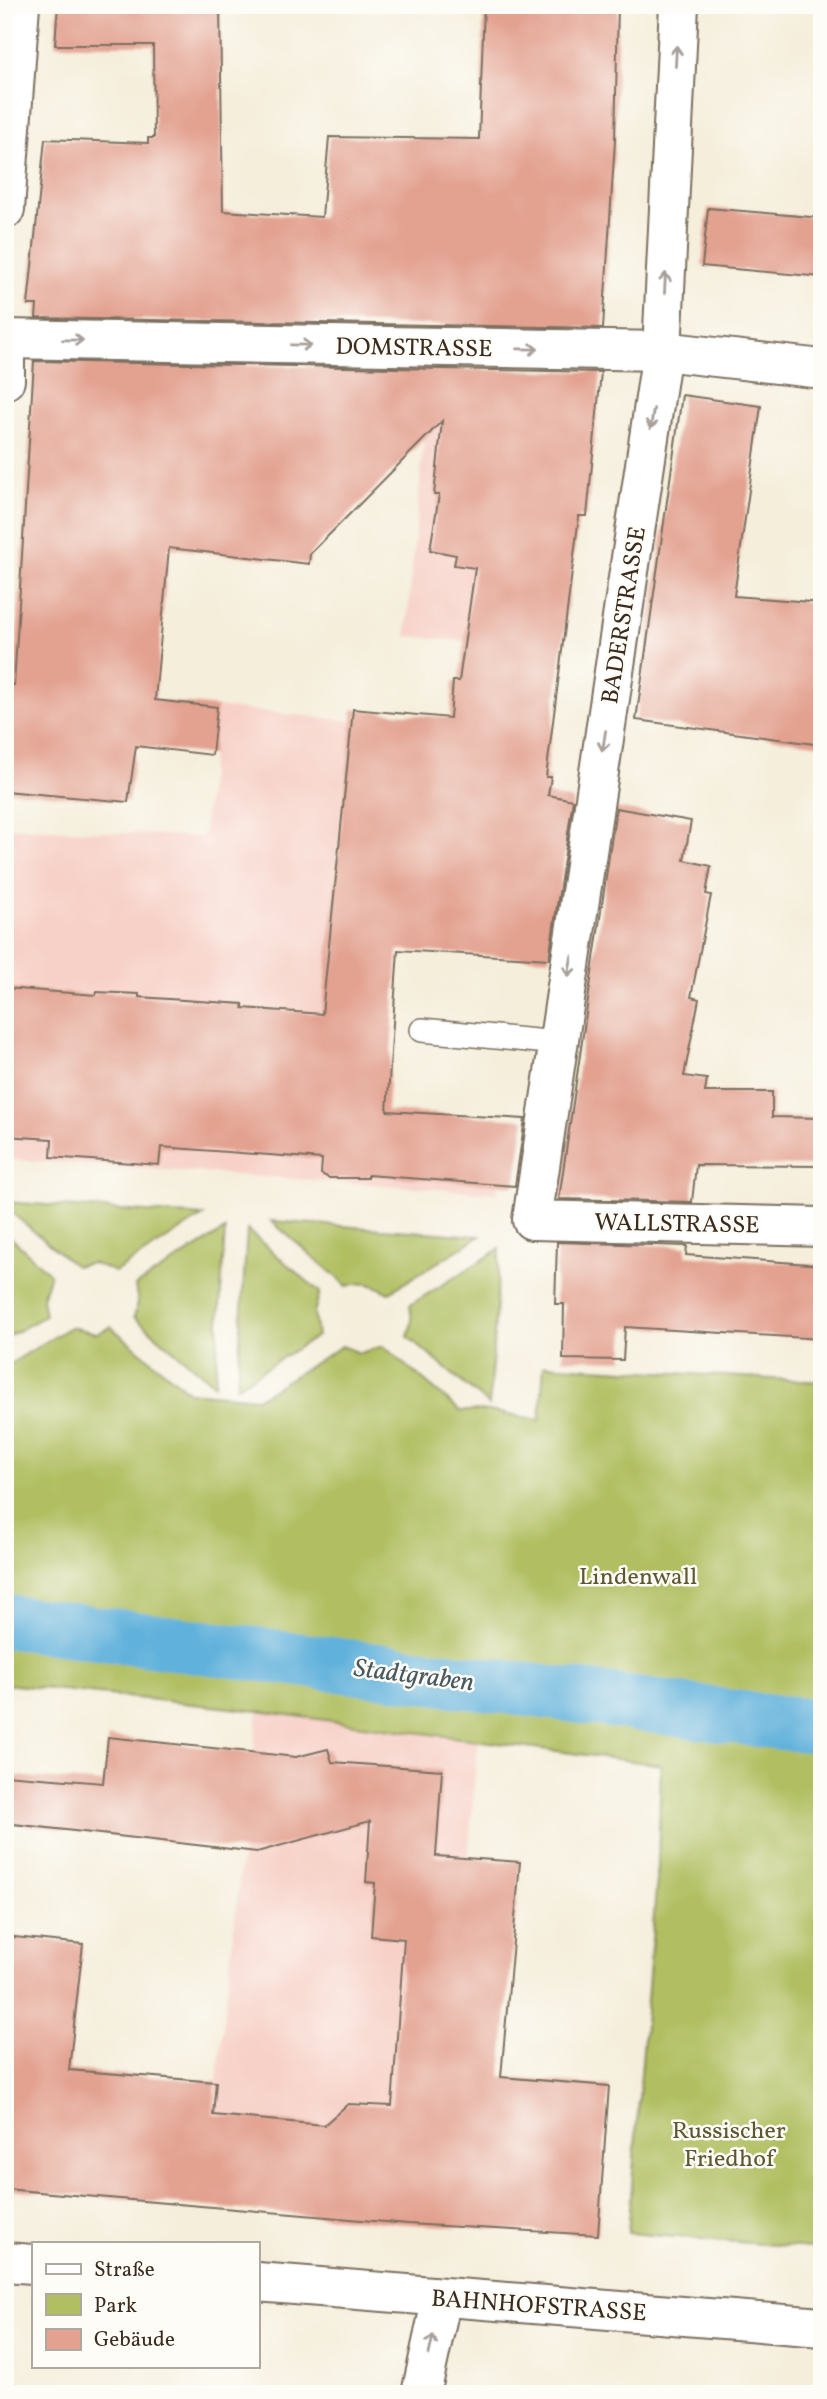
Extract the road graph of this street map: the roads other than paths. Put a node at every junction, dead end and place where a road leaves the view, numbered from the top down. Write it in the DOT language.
graph roads {
  1 [pos="20,5"];
  2 [pos="679,5"];
  3 [pos="5,209"];
  4 [pos="5,339"];
  5 [pos="5,347"];
  6 [pos="662,351"];
  7 [pos="822,369"];
  8 [pos="5,380"];
  9 [pos="422,1030"];
  10 [pos="558,1043"];
  11 [pos="532,1220"];
  12 [pos="822,1227"];
  13 [pos="5,2262"];
  14 [pos="32,2264"];
  15 [pos="259,2282"];
  16 [pos="442,2297"];
  17 [pos="822,2327"];
  18 [pos="421,2394"];
  1 -- 3 [label="street"];
  6 -- 2 [label="street, BADERSTRASSE, one-way"];
  4 -- 6 [label="street, DOMSTRASSE, one-way"];
  5 -- 8 [label="street"];
  6 -- 7 [label="street, DOMSTRASSE"];
  6 -- 10 [label="street, BADERSTRASSE, one-way"];
  9 -- 10 [label="lane"];
  10 -- 11 [label="street, BADERSTRASSE"];
  11 -- 12 [label="street, WALLSTRASSE"];
  13 -- 14 [label="street"];
  15 -- 16 [label="street, BAHNHOFSTRASSE"];
  16 -- 17 [label="street, BAHNHOFSTRASSE"];
  18 -- 16 [label="street, one-way"];
}
